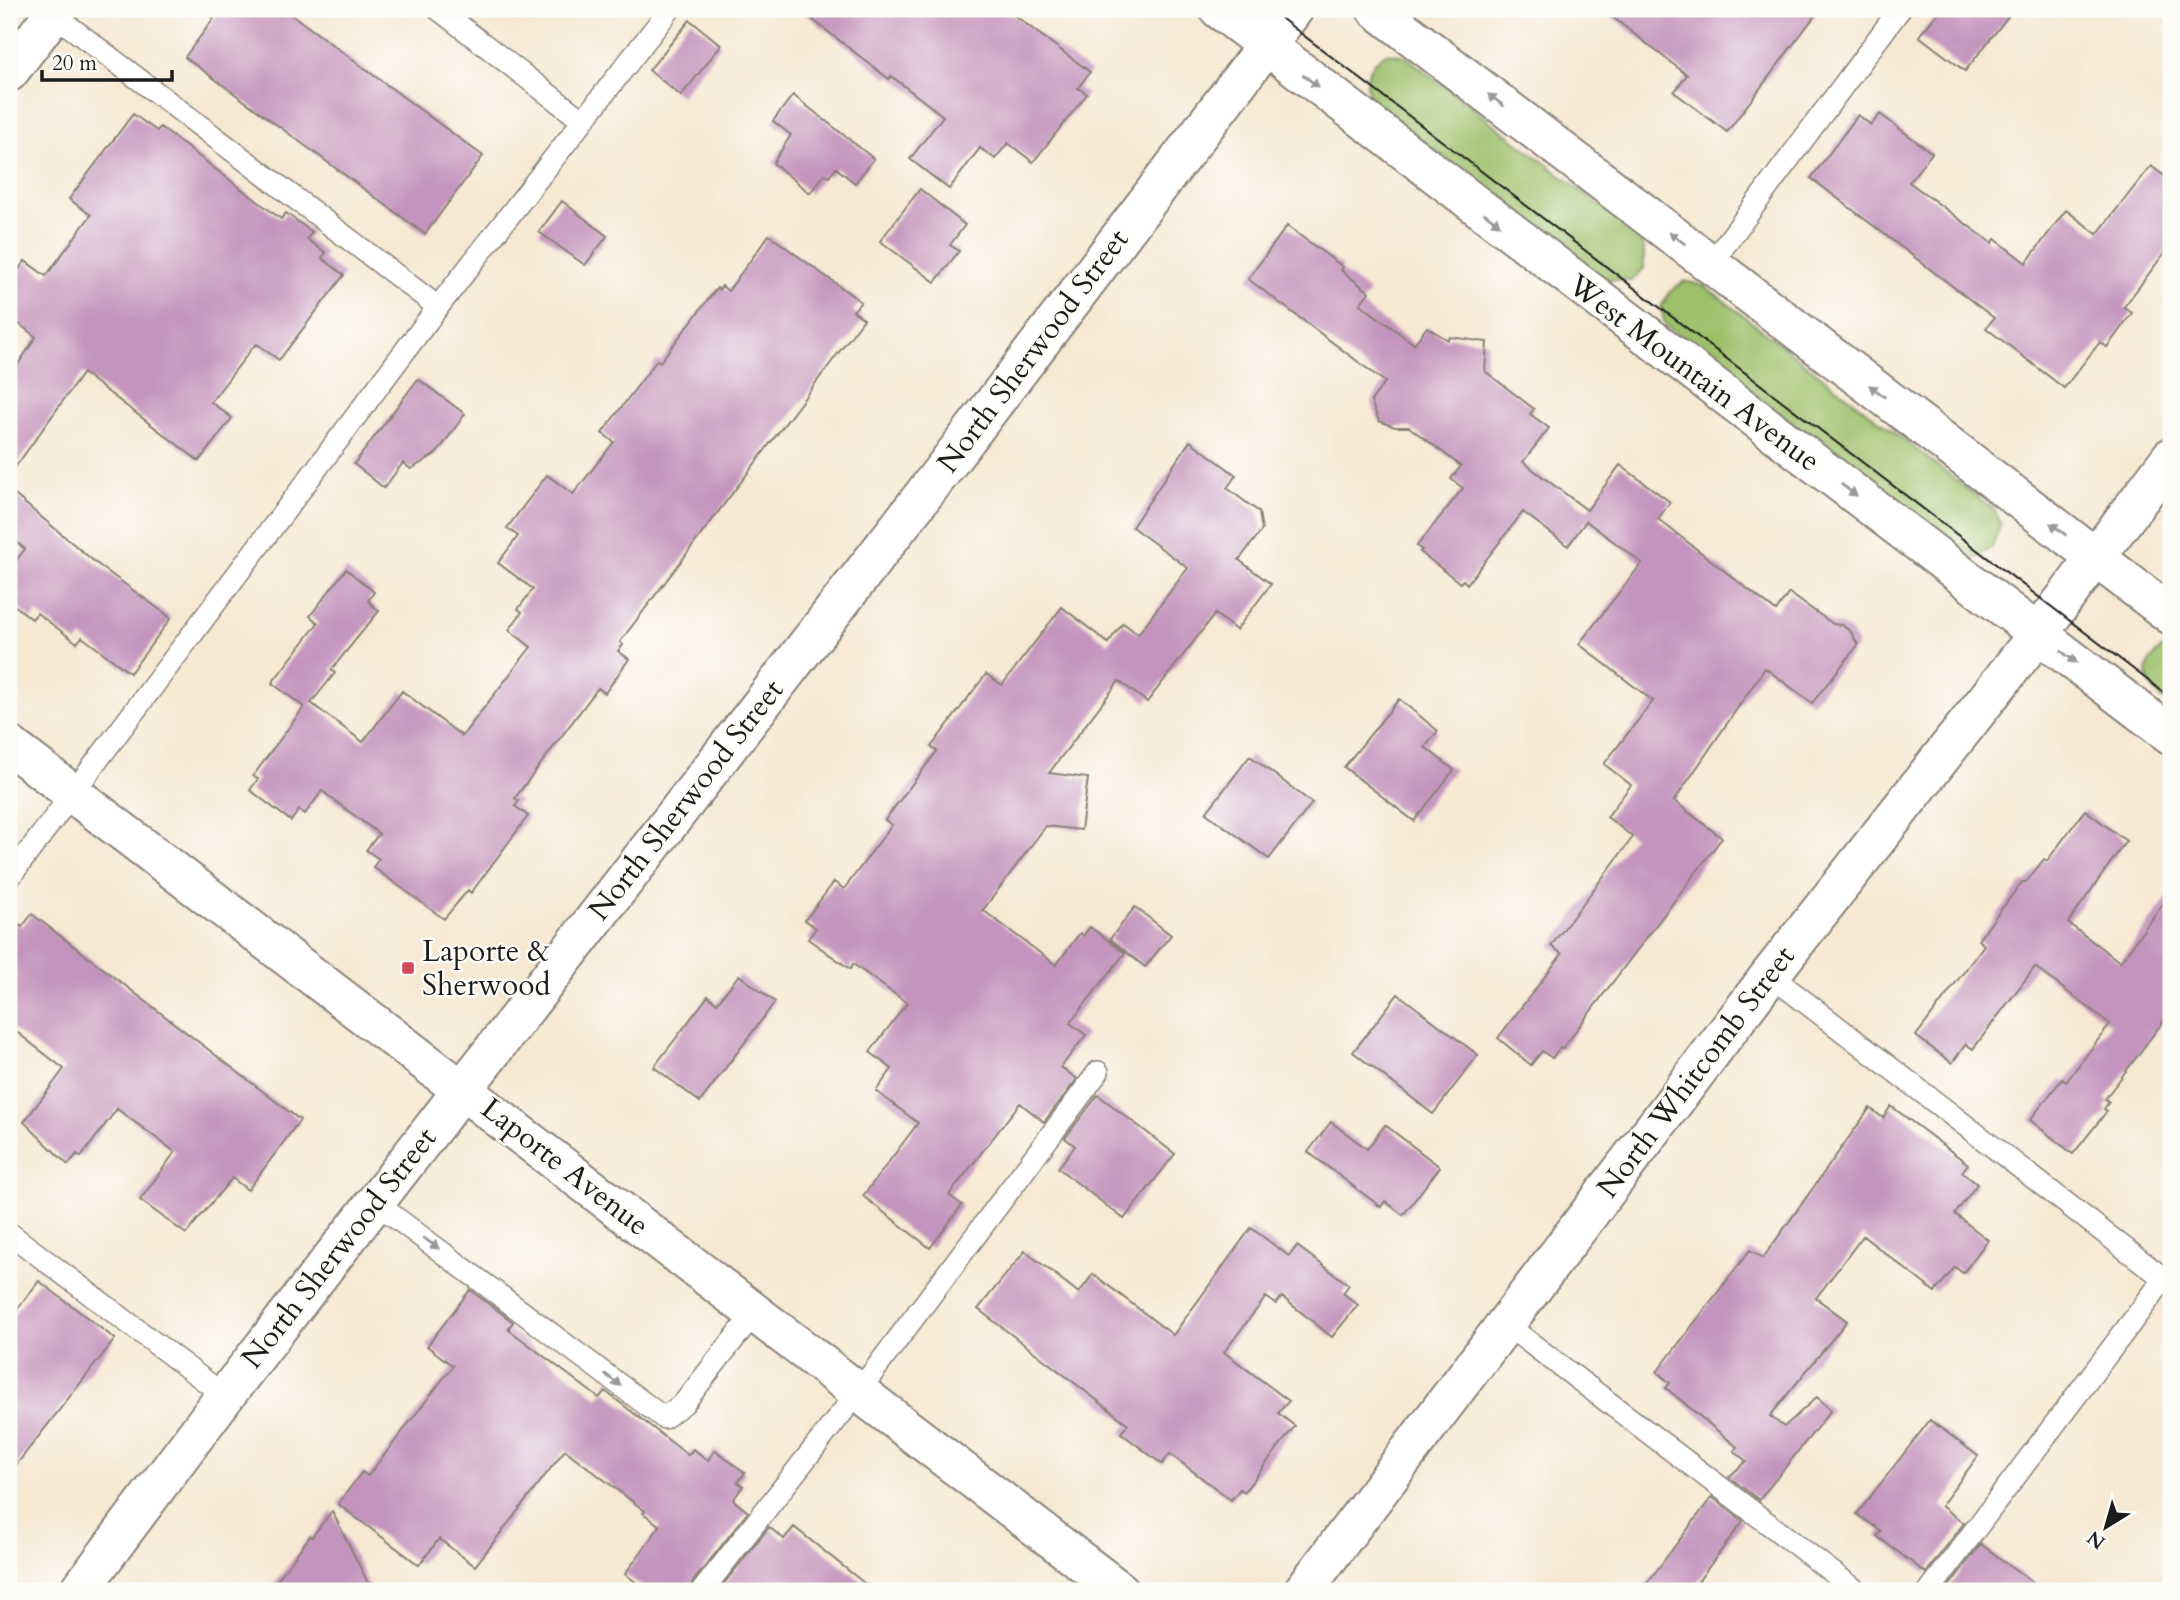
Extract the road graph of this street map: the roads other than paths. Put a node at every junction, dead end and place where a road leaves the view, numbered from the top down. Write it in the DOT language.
graph roads {
  1 [pos="438,9"];
  2 [pos="670,9"];
  3 [pos="1219,9"];
  4 [pos="1294,9"];
  5 [pos="1376,9"];
  6 [pos="1900,9"];
  7 [pos="55,11"];
  8 [pos="1265,46"];
  9 [pos="9,72"];
  10 [pos="583,121"];
  11 [pos="1711,264"];
  12 [pos="438,307"];
  13 [pos="2171,457"];
  14 [pos="2095,556"];
  15 [pos="2171,615"];
  16 [pos="2038,634"];
  17 [pos="2171,735"];
  18 [pos="9,745"];
  19 [pos="74,794"];
  20 [pos="9,878"];
  21 [pos="1770,975"];
  22 [pos="1098,1072"];
  23 [pos="462,1088"];
  24 [pos="376,1203"];
  25 [pos="9,1233"];
  26 [pos="2168,1281"];
  27 [pos="755,1312"];
  28 [pos="1504,1323"];
  29 [pos="859,1391"];
  30 [pos="225,1396"];
  31 [pos="79,1591"];
  32 [pos="702,1591"];
  33 [pos="1120,1591"];
  34 [pos="1303,1591"];
  35 [pos="1857,1591"];
  36 [pos="1929,1591"];
  1 -- 10 [label="lane"];
  2 -- 10 [label="lane"];
  3 -- 8 [label="street, West Mountain Avenue"];
  4 -- 8 [label="street, North Sherwood Street"];
  11 -- 5 [label="street, one-way"];
  6 -- 11 [label="lane"];
  7 -- 9 [label="street"];
  7 -- 12 [label="lane"];
  8 -- 16 [label="street, West Mountain Avenue, one-way"];
  8 -- 23 [label="street, North Sherwood Street"];
  10 -- 12 [label="lane"];
  14 -- 11 [label="street, one-way"];
  12 -- 19 [label="lane"];
  13 -- 14 [label="street, North Whitcomb Street"];
  14 -- 15 [label="street"];
  14 -- 16 [label="street, North Whitcomb Street"];
  16 -- 17 [label="street, West Mountain Avenue, one-way"];
  16 -- 21 [label="street, North Whitcomb Street"];
  18 -- 19 [label="street, Laporte Avenue"];
  19 -- 20 [label="lane"];
  19 -- 23 [label="street, Laporte Avenue"];
  21 -- 26 [label="lane"];
  21 -- 28 [label="street, North Whitcomb Street"];
  22 -- 29 [label="lane"];
  23 -- 24 [label="street, North Sherwood Street"];
  23 -- 27 [label="street, Laporte Avenue"];
  24 -- 27 [label="lane, one-way"];
  24 -- 30 [label="street, North Sherwood Street"];
  25 -- 30 [label="lane"];
  26 -- 36 [label="lane"];
  27 -- 29 [label="street, Laporte Avenue"];
  28 -- 34 [label="street, North Whitcomb Street"];
  28 -- 35 [label="lane"];
  29 -- 32 [label="lane"];
  29 -- 33 [label="street, Laporte Avenue"];
  30 -- 31 [label="street, North Sherwood Street"];
}
